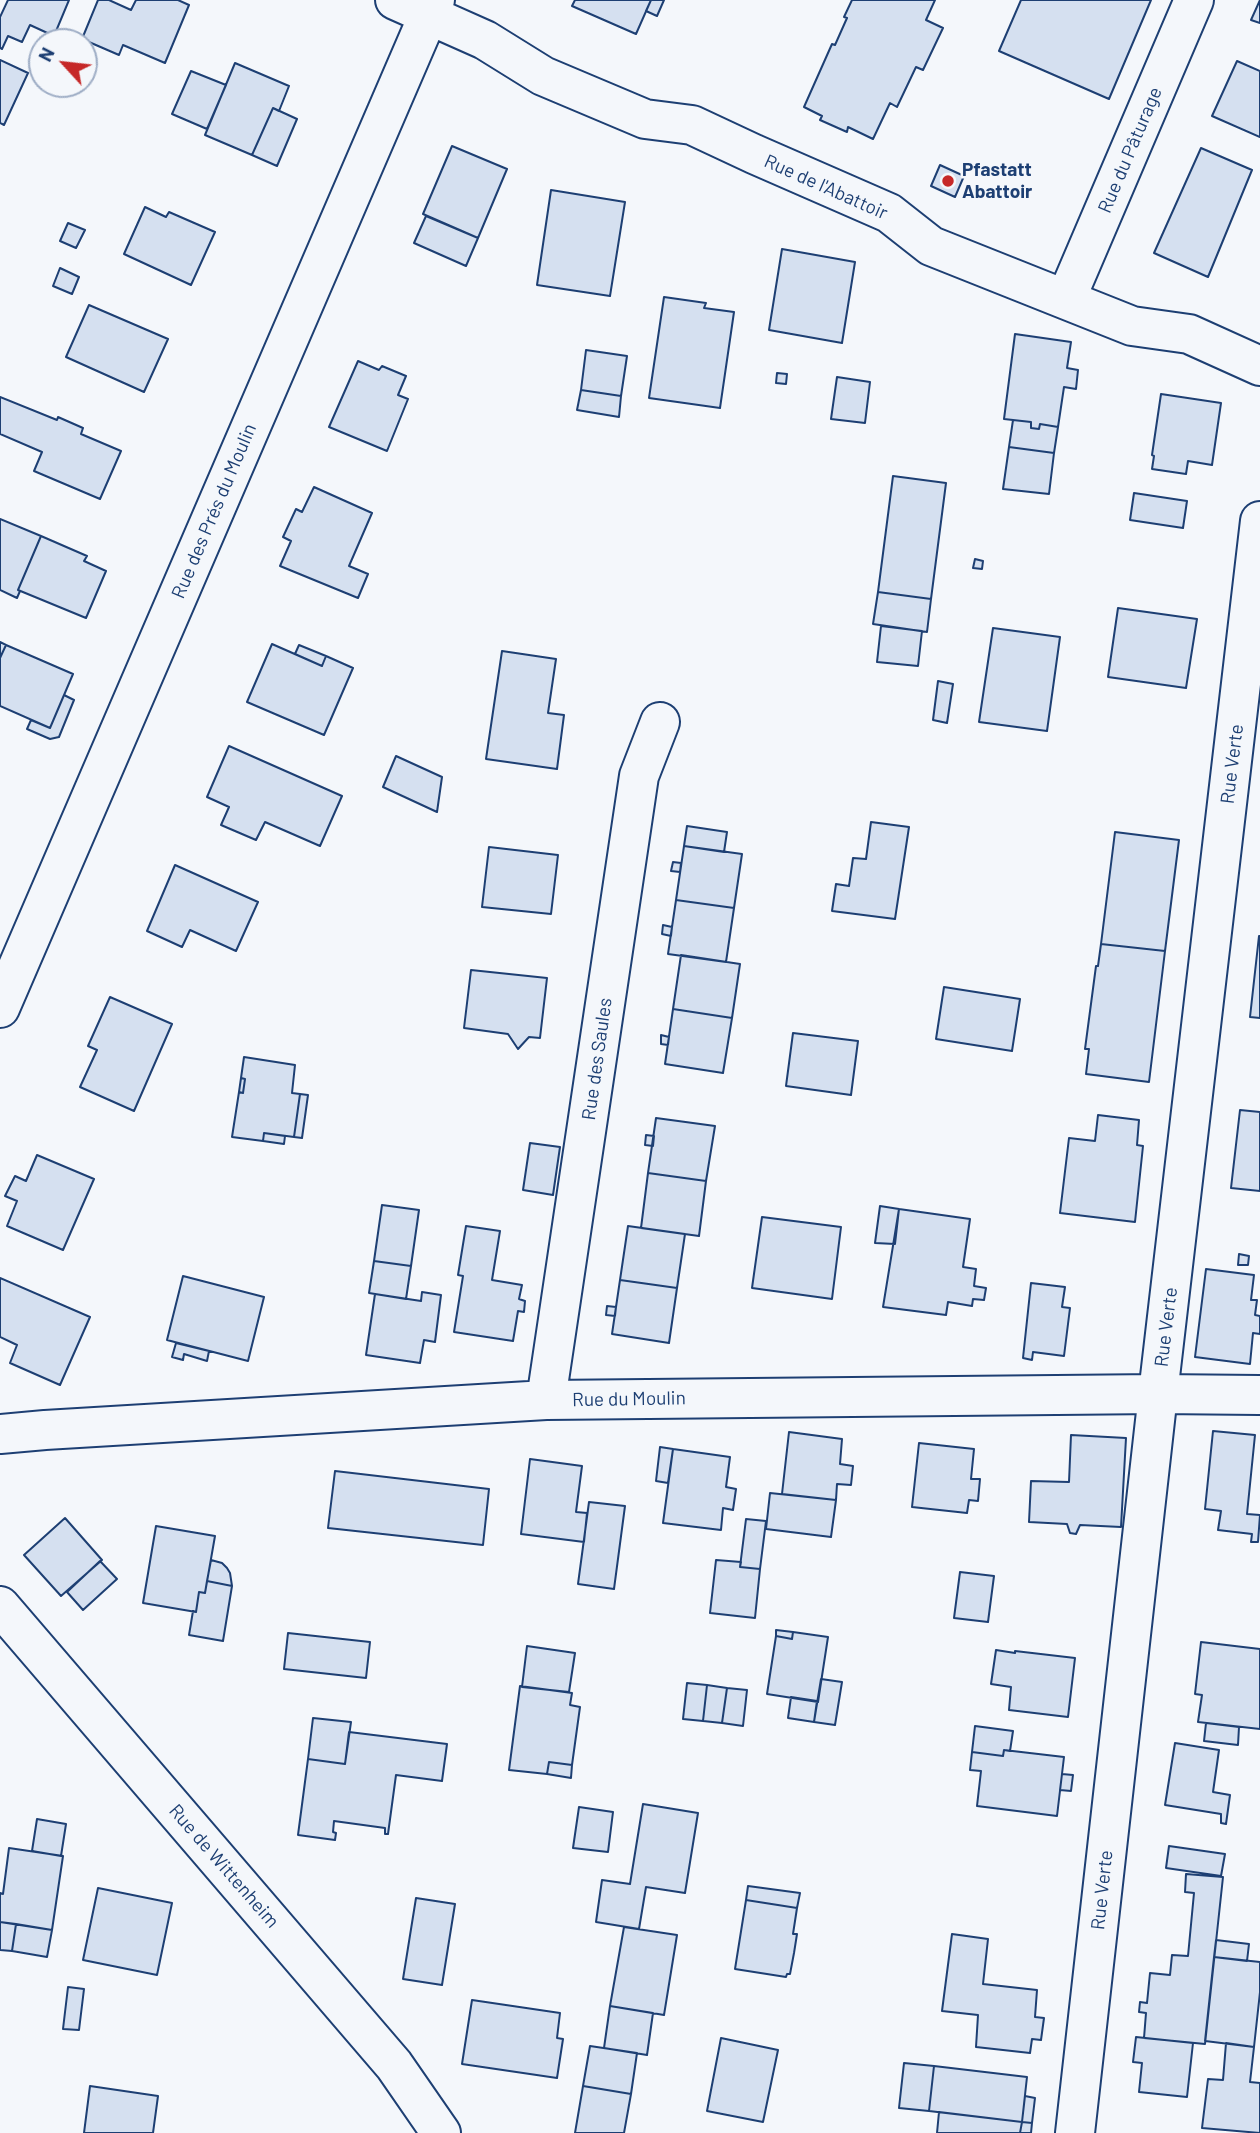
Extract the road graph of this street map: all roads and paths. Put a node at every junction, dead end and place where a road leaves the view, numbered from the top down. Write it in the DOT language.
graph roads {
  1 [pos="395,0"];
  2 [pos="1194,0"];
  3 [pos="432,8"];
  4 [pos="1066,299"];
  5 [pos="1260,366"];
  6 [pos="1260,521"];
  7 [pos="660,722"];
  8 [pos="0,1008"];
  9 [pos="1158,1394"];
  10 [pos="1260,1395"];
  11 [pos="546,1400"];
  12 [pos="0,1434"];
  13 [pos="0,1606"];
  14 [pos="440,2133"];
  15 [pos="1075,2133"];
  1 -- 3 [label="street, Rue de l'Abattoir"];
  2 -- 4 [label="street, Rue du Pâturage"];
  3 -- 4 [label="street, Rue de l'Abattoir"];
  3 -- 8 [label="street, Rue des Prés du Moulin"];
  4 -- 5 [label="street, Rue de l'Abattoir"];
  6 -- 9 [label="street, Rue Verte"];
  7 -- 11 [label="street, Rue des Saules"];
  9 -- 10 [label="street, Rue du Moulin"];
  9 -- 11 [label="street, Rue du Moulin"];
  9 -- 15 [label="street, Rue Verte"];
  11 -- 12 [label="street, Rue du Moulin"];
  13 -- 14 [label="street, Rue de Wittenheim"];
}
